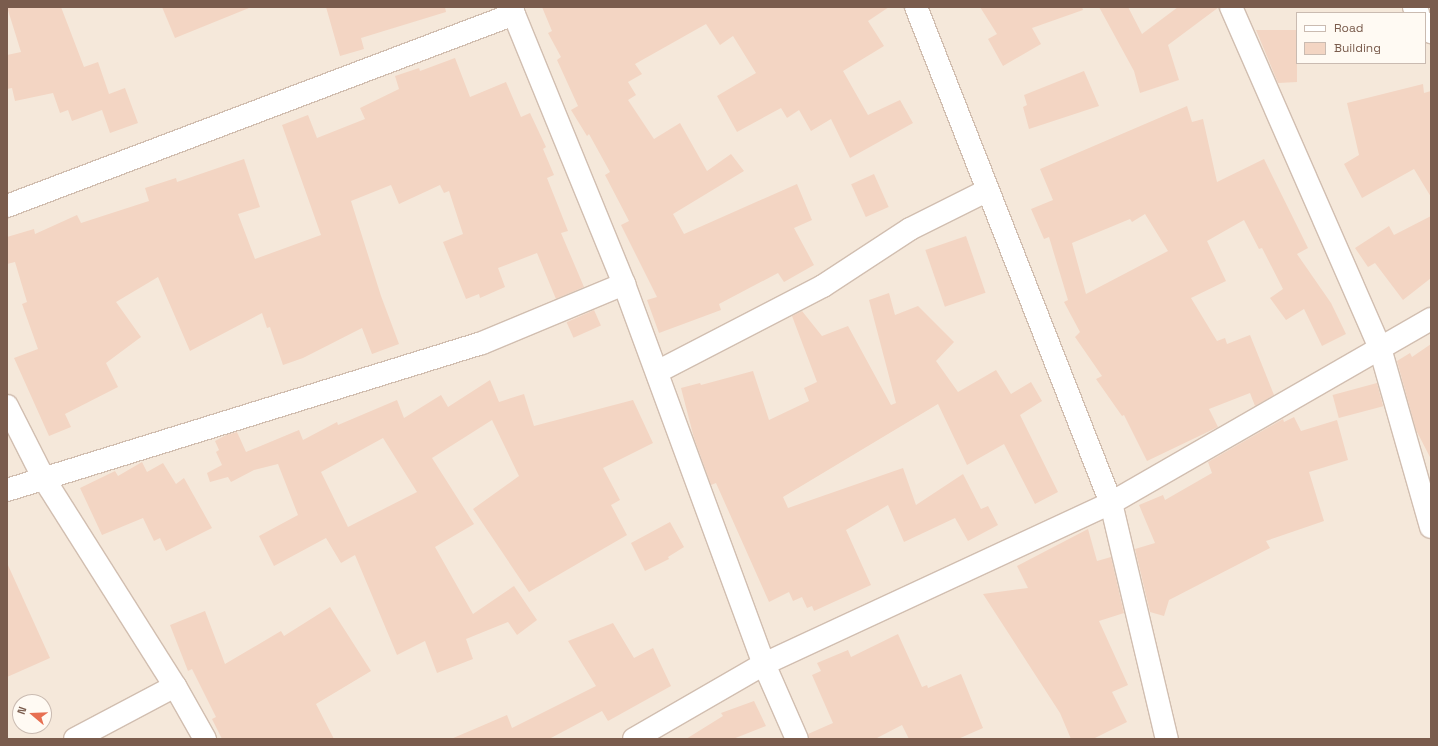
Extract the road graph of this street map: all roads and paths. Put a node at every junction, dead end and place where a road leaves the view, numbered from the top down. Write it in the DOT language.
graph roads {
  1 [pos="916,7"];
  2 [pos="513,10"];
  3 [pos="1238,10"];
  4 [pos="988,190"];
  5 [pos="7,206"];
  6 [pos="624,284"];
  7 [pos="1431,319"];
  8 [pos="1380,348"];
  9 [pos="657,372"];
  10 [pos="7,406"];
  11 [pos="44,479"];
  12 [pos="7,490"];
  13 [pos="1111,503"];
  14 [pos="1431,527"];
  15 [pos="764,664"];
  16 [pos="174,686"];
  17 [pos="75,739"];
  18 [pos="205,739"];
  19 [pos="634,739"];
  20 [pos="797,739"];
  21 [pos="1167,739"];
  1 -- 4 [label="street"];
  2 -- 5 [label="street"];
  2 -- 6 [label="street"];
  3 -- 8 [label="street"];
  4 -- 9 [label="street"];
  4 -- 13 [label="street"];
  6 -- 9 [label="street"];
  6 -- 11 [label="street"];
  7 -- 8 [label="street"];
  8 -- 13 [label="street"];
  8 -- 14 [label="street"];
  9 -- 15 [label="street"];
  10 -- 11 [label="street"];
  11 -- 12 [label="street"];
  11 -- 16 [label="street"];
  13 -- 15 [label="street"];
  13 -- 21 [label="street"];
  15 -- 19 [label="street"];
  15 -- 20 [label="street"];
  16 -- 17 [label="street"];
  16 -- 18 [label="street"];
}
